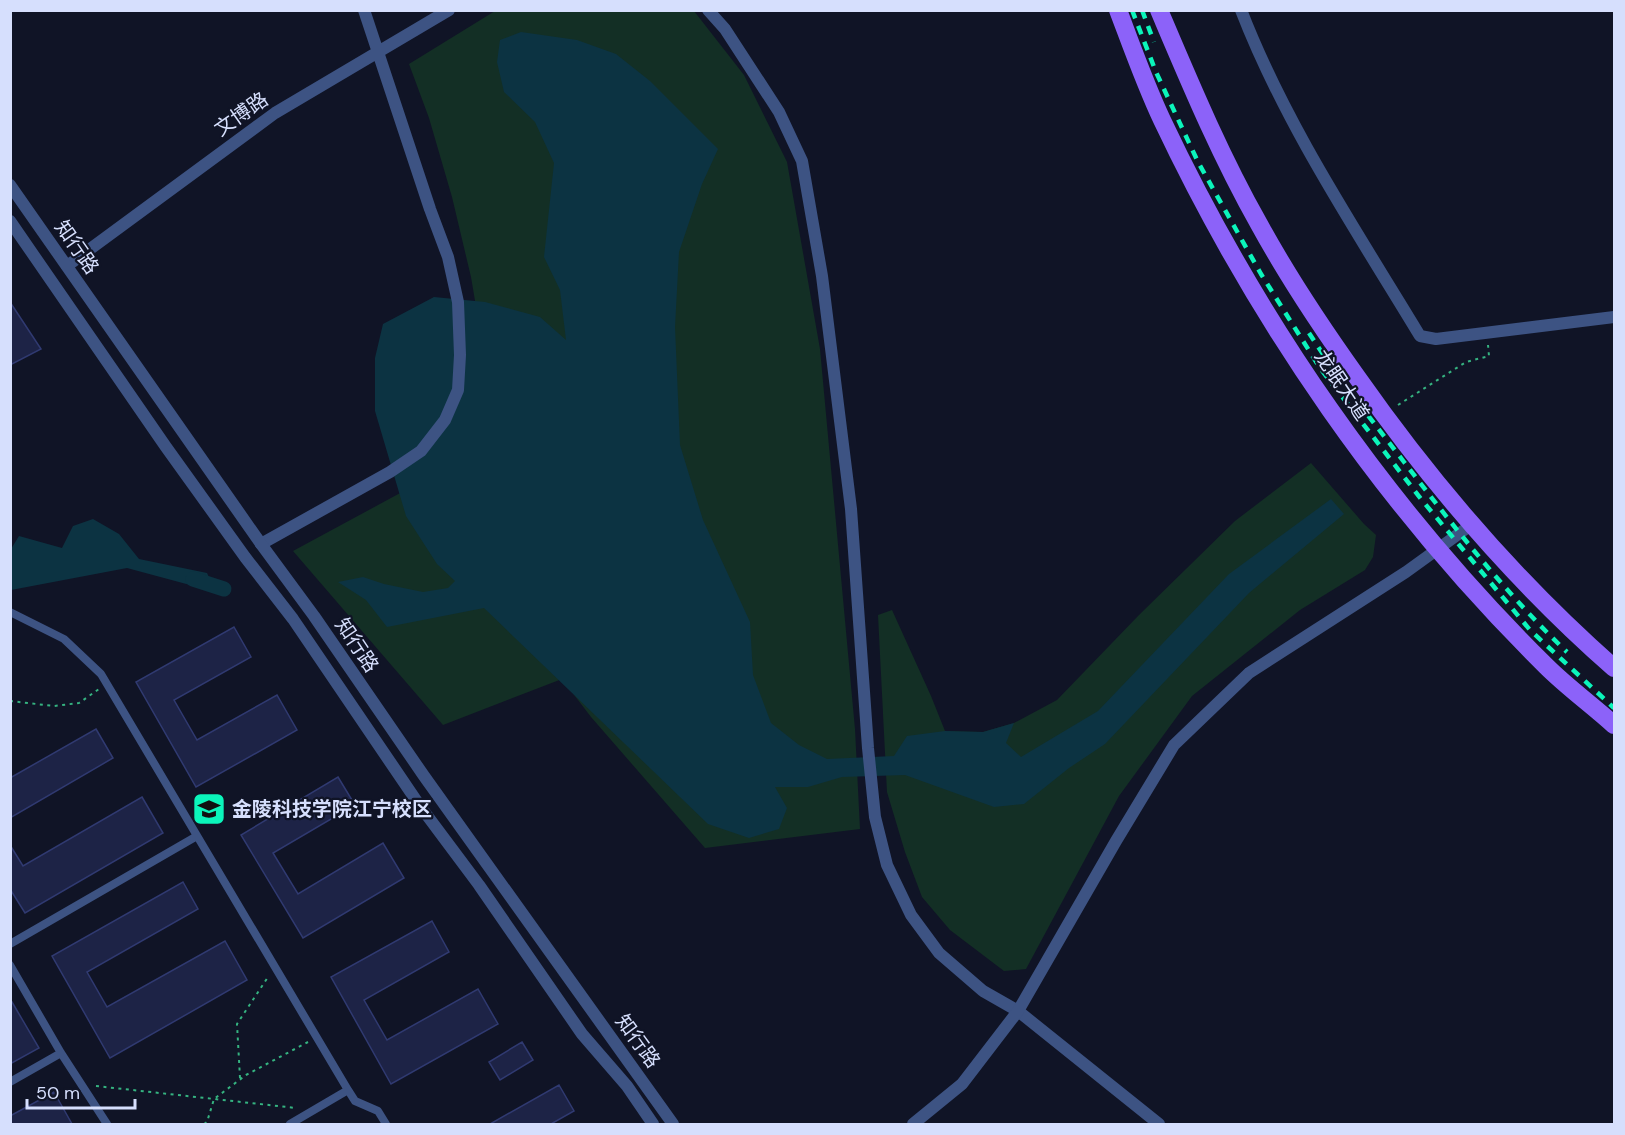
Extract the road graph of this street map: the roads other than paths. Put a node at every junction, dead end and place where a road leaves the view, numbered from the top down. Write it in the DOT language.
graph roads {
  1 [pos="364,10"];
  2 [pos="449,10"];
  3 [pos="708,10"];
  4 [pos="1118,10"];
  5 [pos="1160,10"];
  6 [pos="1241,10"];
  7 [pos="377,53"];
  8 [pos="10,186"];
  9 [pos="10,221"];
  10 [pos="67,266"];
  11 [pos="1614,317"];
  12 [pos="1471,525"];
  13 [pos="261,544"];
  14 [pos="1437,549"];
  15 [pos="10,612"];
  16 [pos="1614,668"];
  17 [pos="1614,725"];
  18 [pos="197,836"];
  19 [pos="10,944"];
  20 [pos="10,965"];
  21 [pos="1018,1011"];
  22 [pos="61,1053"];
  23 [pos="10,1082"];
  24 [pos="348,1090"];
  25 [pos="107,1125"];
  26 [pos="290,1125"];
  27 [pos="386,1125"];
  28 [pos="653,1125"];
  29 [pos="673,1125"];
  30 [pos="913,1125"];
  31 [pos="1159,1125"];
  1 -- 7 [label="street"];
  2 -- 7 [label="street, 文博路"];
  3 -- 21 [label="street"];
  4 -- 14 [label="main road, 龙眠大道"];
  5 -- 12 [label="main road, 龙眠大道"];
  6 -- 11 [label="street"];
  7 -- 10 [label="street, 文博路"];
  7 -- 13 [label="street"];
  8 -- 10 [label="street, 知行路"];
  9 -- 28 [label="street, 知行路"];
  10 -- 13 [label="street, 知行路"];
  12 -- 14 [label="street"];
  12 -- 16 [label="main road, 龙眠大道"];
  13 -- 29 [label="street, 知行路"];
  14 -- 17 [label="main road, 龙眠大道"];
  14 -- 21 [label="street"];
  15 -- 18 [label="lane"];
  18 -- 19 [label="lane"];
  18 -- 24 [label="lane"];
  20 -- 22 [label="lane"];
  21 -- 30 [label="street"];
  21 -- 31 [label="street"];
  22 -- 23 [label="lane"];
  22 -- 25 [label="lane"];
  24 -- 26 [label="lane"];
  24 -- 27 [label="lane"];
}
